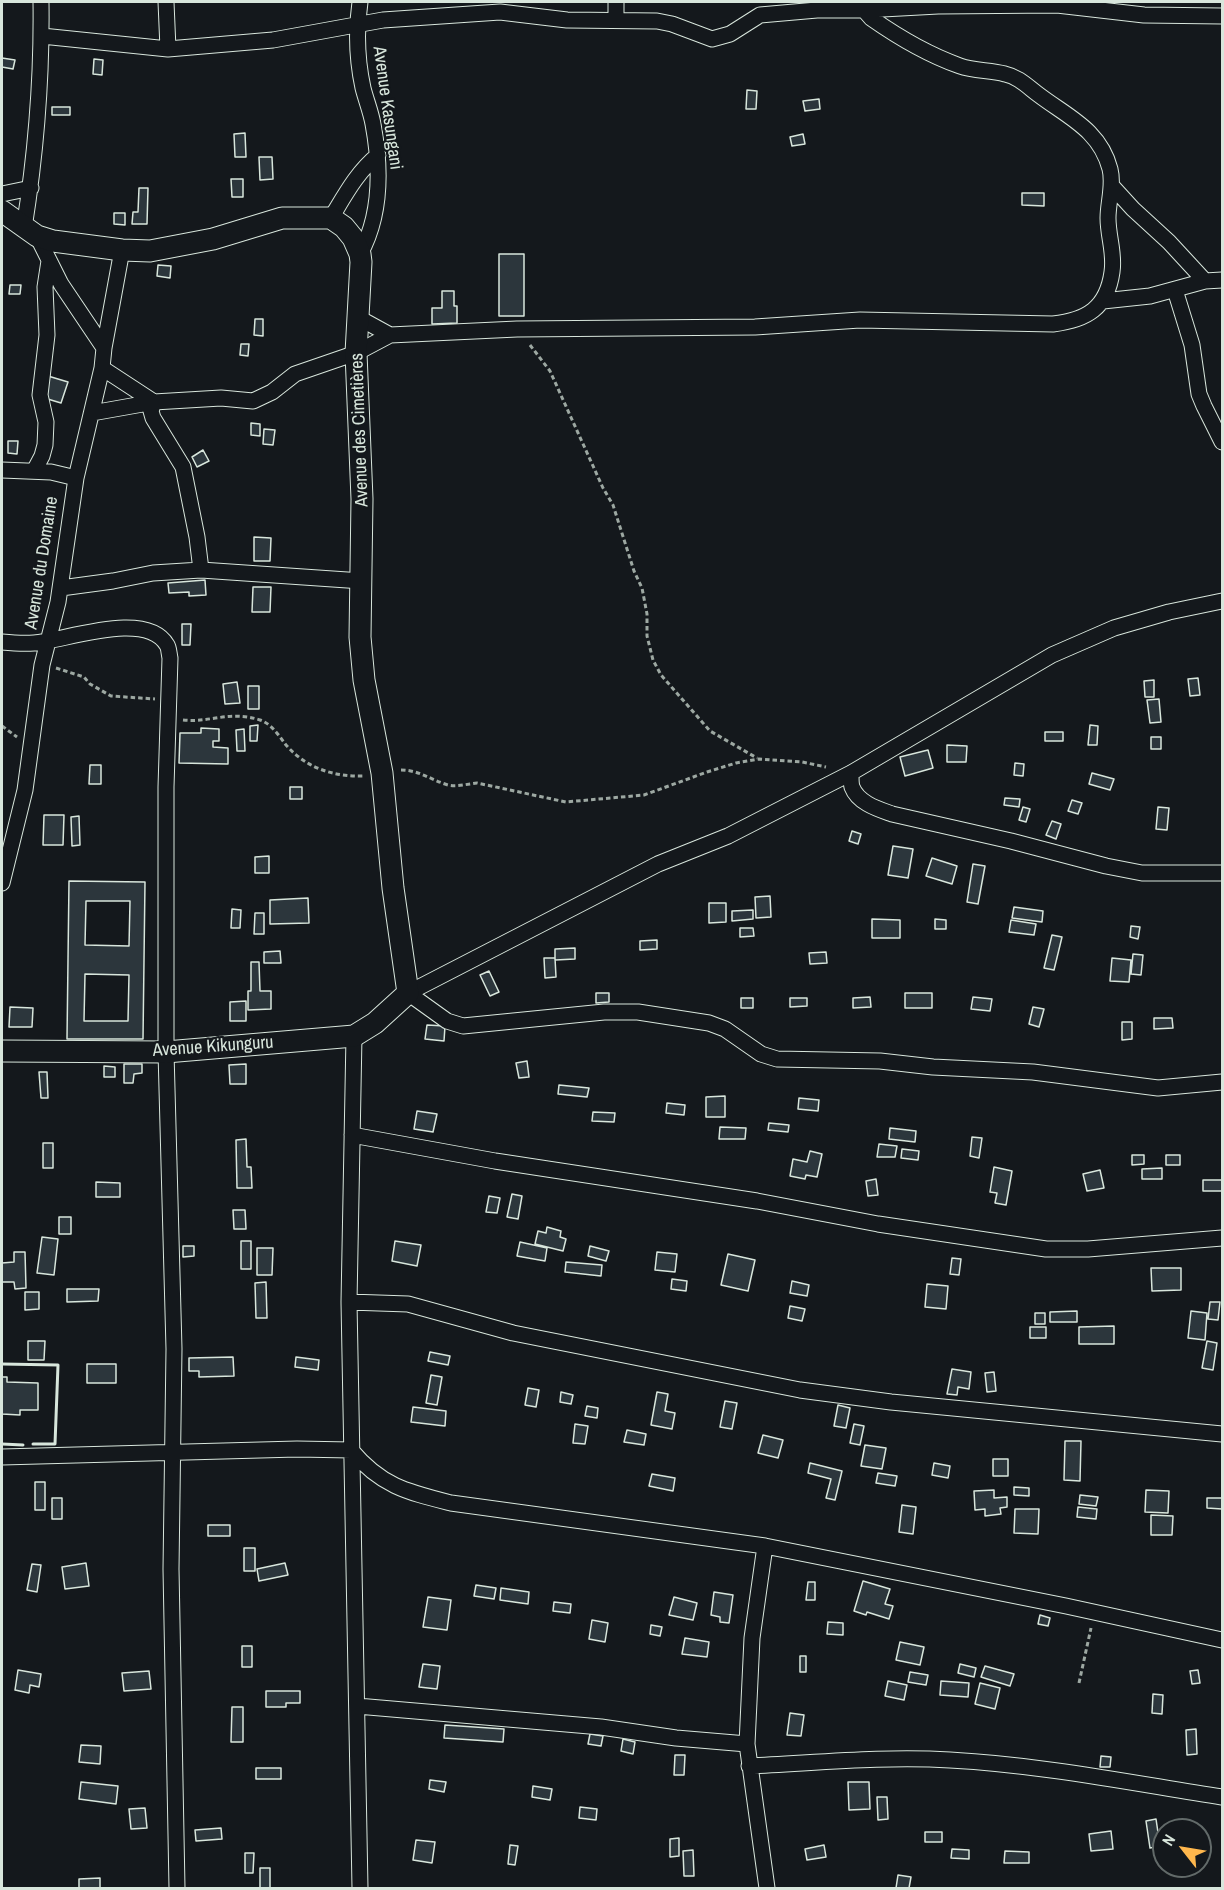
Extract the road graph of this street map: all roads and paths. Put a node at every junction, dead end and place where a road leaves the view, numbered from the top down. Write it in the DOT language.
graph roads {
  1 [pos="41,2"];
  2 [pos="166,2"];
  3 [pos="360,2"];
  4 [pos="616,2"];
  5 [pos="1089,5"];
  6 [pos="864,6"];
  7 [pos="1222,16"];
  8 [pos="616,20"];
  9 [pos="356,26"];
  10 [pos="42,36"];
  11 [pos="168,49"];
  12 [pos="378,155"];
  13 [pos="1112,186"];
  14 [pos="31,188"];
  15 [pos="2,194"];
  16 [pos="2,211"];
  17 [pos="331,218"];
  18 [pos="31,232"];
  19 [pos="122,250"];
  20 [pos="360,254"];
  21 [pos="49,261"];
  22 [pos="1222,280"];
  23 [pos="1205,281"];
  24 [pos="1174,290"];
  25 [pos="1103,301"];
  26 [pos="359,318"];
  27 [pos="517,329"];
  28 [pos="390,335"];
  29 [pos="104,348"];
  30 [pos="356,353"];
  31 [pos="102,368"];
  32 [pos="154,402"];
  33 [pos="92,413"];
  34 [pos="1222,442"];
  35 [pos="2,470"];
  36 [pos="34,471"];
  37 [pos="76,478"];
  38 [pos="201,570"];
  39 [pos="362,581"];
  40 [pos="61,588"];
  41 [pos="1222,601"];
  42 [pos="49,640"];
  43 [pos="2,642"];
  44 [pos="42,665"];
  45 [pos="168,700"];
  46 [pos="759,759"];
  47 [pos="382,773"];
  48 [pos="851,773"];
  49 [pos="8,837"];
  50 [pos="1222,873"];
  51 [pos="2,883"];
  52 [pos="408,993"];
  53 [pos="354,1036"];
  54 [pos="2,1051"];
  55 [pos="166,1052"];
  56 [pos="1222,1082"];
  57 [pos="352,1135"];
  58 [pos="1222,1238"];
  59 [pos="350,1302"];
  60 [pos="1222,1434"];
  61 [pos="351,1450"];
  62 [pos="174,1454"];
  63 [pos="2,1457"];
  64 [pos="765,1546"];
  65 [pos="1095,1612"];
  66 [pos="1222,1640"];
  67 [pos="1078,1683"];
  68 [pos="357,1706"];
  69 [pos="747,1744"];
  70 [pos="749,1766"];
  71 [pos="1222,1797"];
  72 [pos="177,1888"];
  73 [pos="360,1888"];
  74 [pos="767,1888"];
  1 -- 10 [label="street"];
  2 -- 11 [label="street"];
  3 -- 9 [label="street, Avenue Kasungani"];
  4 -- 8 [label="street"];
  5 -- 6 [label="street"];
  5 -- 7 [label="street"];
  6 -- 8 [label="street"];
  6 -- 13 [label="street"];
  8 -- 9 [label="street"];
  9 -- 11 [label="street"];
  9 -- 12 [label="street, Avenue Kasungani"];
  10 -- 11 [label="street"];
  10 -- 14 [label="street"];
  12 -- 17 [label="street"];
  12 -- 20 [label="street, Avenue Kasungani"];
  13 -- 23 [label="street"];
  13 -- 25 [label="street"];
  14 -- 15 [label="street"];
  14 -- 18 [label="street"];
  16 -- 18 [label="street"];
  17 -- 19 [label="street"];
  17 -- 20 [label="street"];
  18 -- 19 [label="street"];
  18 -- 21 [label="street"];
  19 -- 29 [label="street, Avenue du Domaine"];
  20 -- 26 [label="street, Avenue des Cimetières"];
  21 -- 29 [label="street"];
  21 -- 36 [label="street"];
  22 -- 23 [label="street"];
  23 -- 24 [label="street"];
  24 -- 25 [label="street"];
  24 -- 34 [label="street"];
  25 -- 27 [label="street"];
  26 -- 28 [label="street"];
  26 -- 30 [label="street, Avenue des Cimetières"];
  27 -- 28 [label="street"];
  27 -- 46 [label="path"];
  28 -- 30 [label="street"];
  29 -- 31 [label="street, Avenue du Domaine"];
  30 -- 32 [label="street"];
  30 -- 39 [label="street, Avenue des Cimetières"];
  31 -- 32 [label="street"];
  31 -- 33 [label="street, Avenue du Domaine"];
  32 -- 33 [label="street"];
  32 -- 38 [label="street"];
  33 -- 37 [label="street, Avenue du Domaine"];
  35 -- 36 [label="street"];
  36 -- 37 [label="street"];
  37 -- 40 [label="street, Avenue du Domaine"];
  38 -- 39 [label="street"];
  38 -- 40 [label="street"];
  39 -- 47 [label="street, Avenue des Cimetières"];
  40 -- 42 [label="street, Avenue du Domaine"];
  41 -- 48 [label="street"];
  42 -- 43 [label="street"];
  42 -- 44 [label="street, Avenue du Domaine"];
  42 -- 45 [label="street"];
  44 -- 45 [label="path"];
  44 -- 49 [label="street, Avenue du Domaine"];
  45 -- 47 [label="path"];
  45 -- 55 [label="street"];
  46 -- 47 [label="path"];
  46 -- 48 [label="path"];
  47 -- 52 [label="street, Avenue des Cimetières"];
  48 -- 50 [label="street"];
  48 -- 52 [label="street"];
  49 -- 51 [label="street, Avenue du Domaine"];
  52 -- 53 [label="street, Avenue Kikunguru"];
  52 -- 56 [label="street"];
  53 -- 55 [label="street, Avenue Kikunguru"];
  53 -- 57 [label="street"];
  54 -- 55 [label="street, Avenue Kikunguru"];
  55 -- 62 [label="street"];
  57 -- 58 [label="street"];
  57 -- 59 [label="street"];
  59 -- 60 [label="street"];
  59 -- 61 [label="street"];
  61 -- 62 [label="street"];
  61 -- 64 [label="street"];
  61 -- 68 [label="street"];
  62 -- 63 [label="street"];
  62 -- 72 [label="street"];
  64 -- 65 [label="street"];
  64 -- 69 [label="street"];
  65 -- 66 [label="street"];
  65 -- 67 [label="path"];
  68 -- 69 [label="street"];
  68 -- 73 [label="street"];
  69 -- 70 [label="street"];
  70 -- 71 [label="street"];
  70 -- 74 [label="street"];
}
